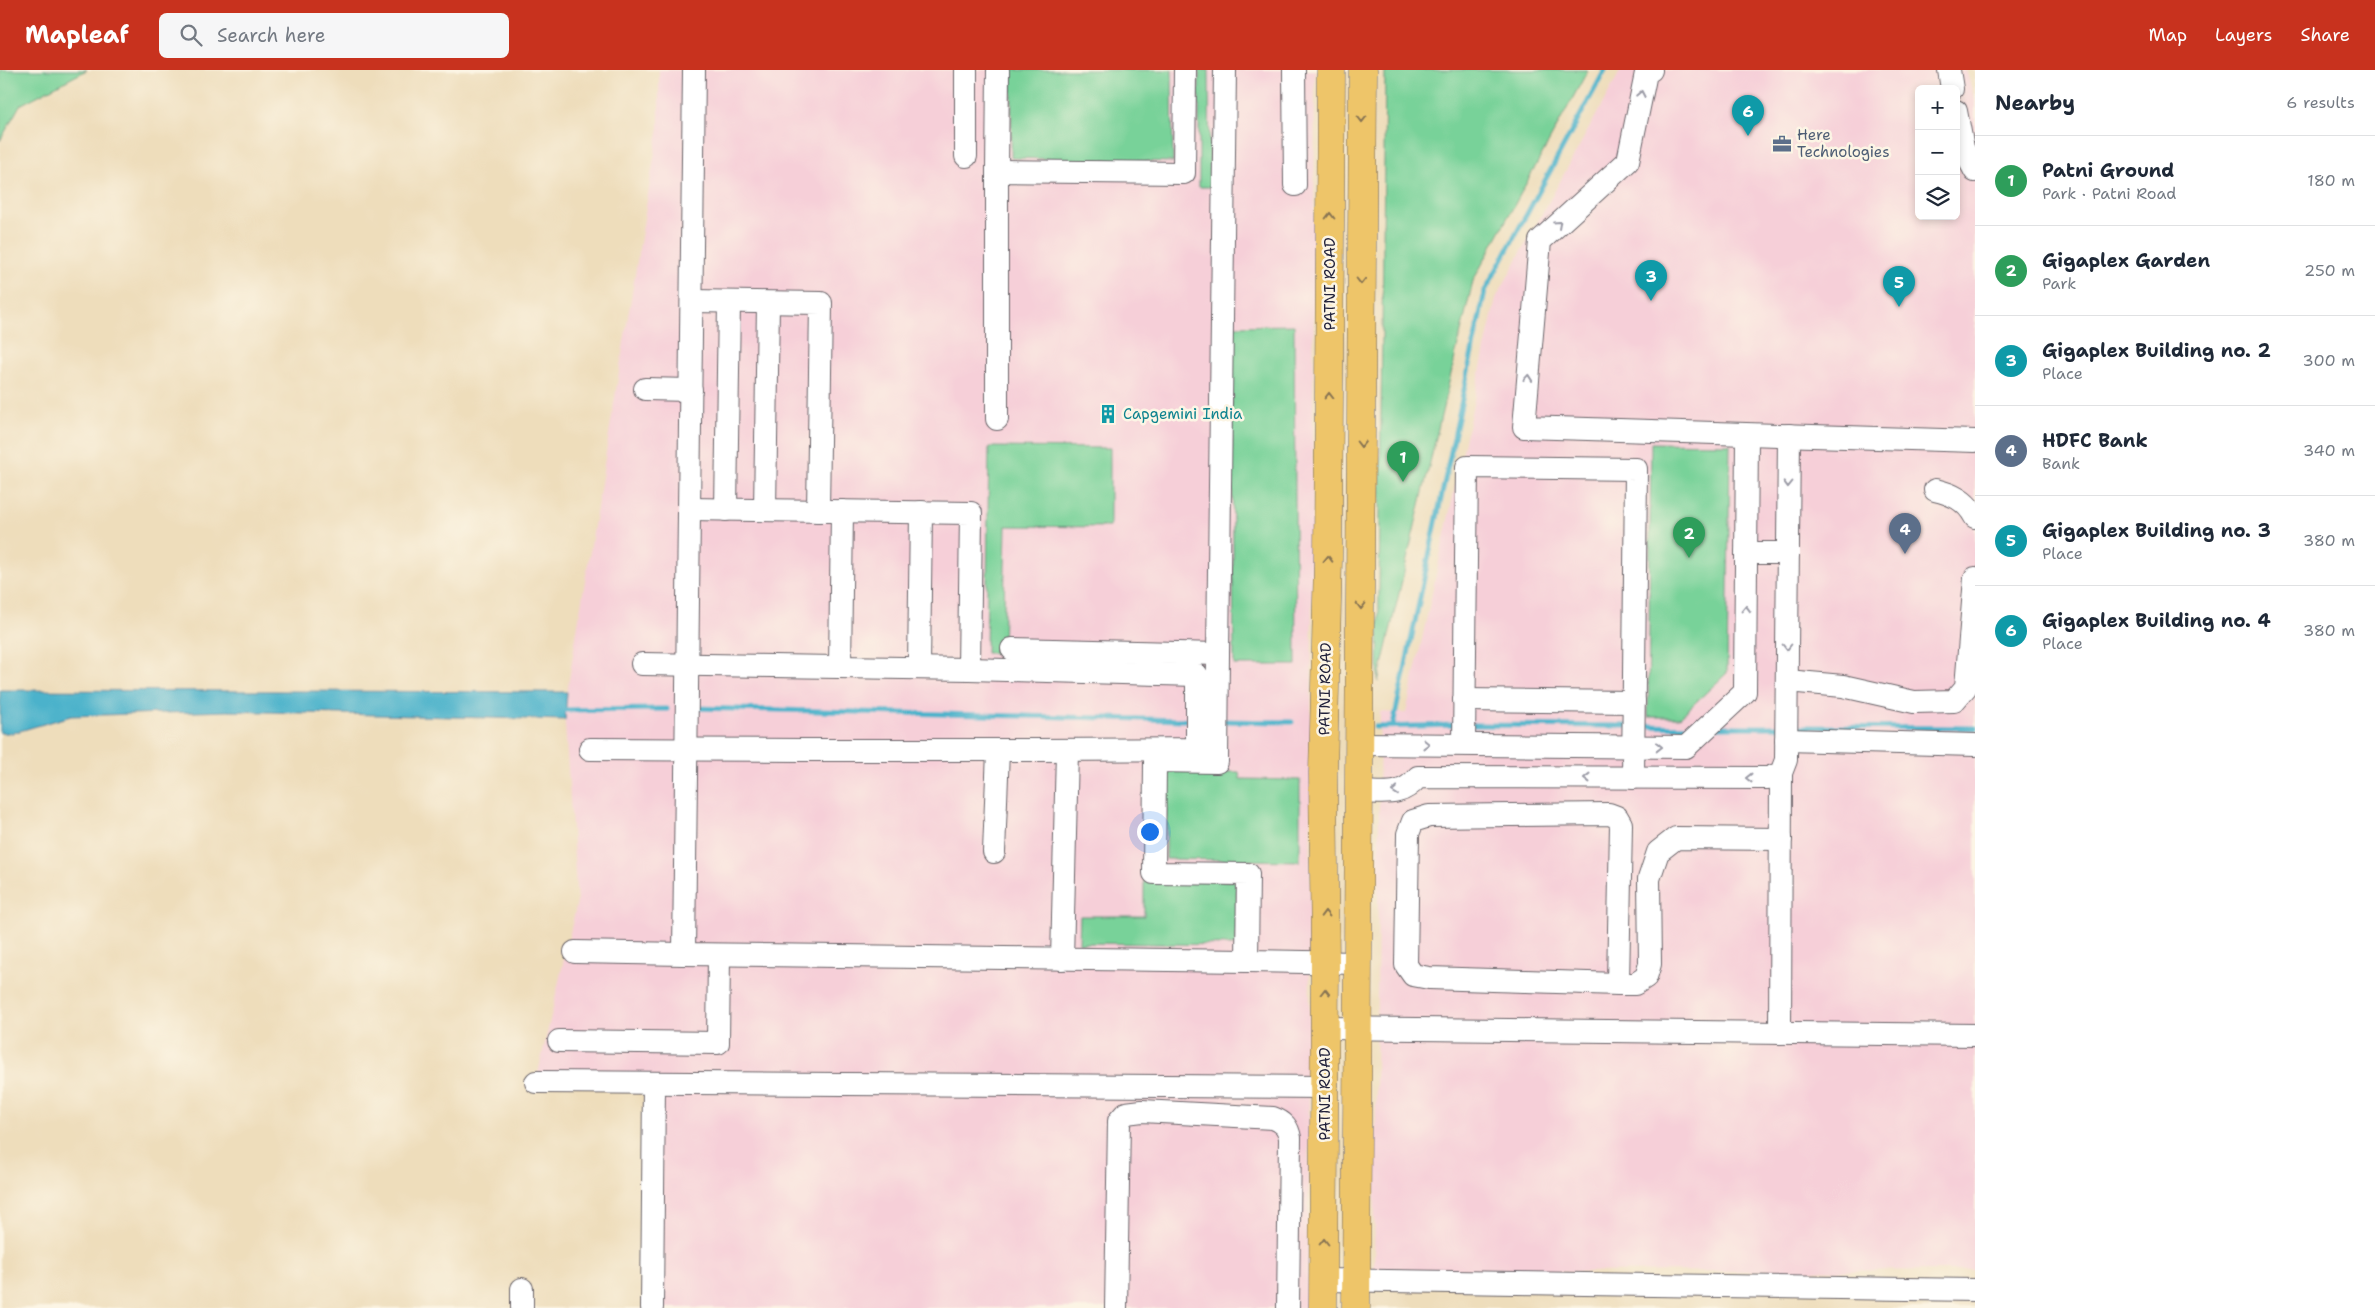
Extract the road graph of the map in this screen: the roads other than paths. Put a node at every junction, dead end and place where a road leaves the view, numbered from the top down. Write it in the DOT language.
graph roads {
  1 [pos="694,70"];
  2 [pos="966,70"];
  3 [pos="998,70"];
  4 [pos="1185,70"];
  5 [pos="1225,70"];
  6 [pos="1294,70"];
  7 [pos="1331,70"];
  8 [pos="1363,70"];
  9 [pos="1651,70"];
  10 [pos="1949,70"];
  11 [pos="1951,85"];
  12 [pos="1960,130"];
  13 [pos="966,156"];
  14 [pos="997,171"];
  15 [pos="1975,171"];
  16 [pos="1295,184"];
  17 [pos="692,302"];
  18 [pos="729,302"];
  19 [pos="768,302"];
  20 [pos="645,389"];
  21 [pos="691,390"];
  22 [pos="996,419"];
  23 [pos="1748,435"];
  24 [pos="1789,435"];
  25 [pos="1975,441"];
  26 [pos="1934,490"];
  27 [pos="690,509"];
  28 [pos="726,510"];
  29 [pos="765,510"];
  30 [pos="818,511"];
  31 [pos="842,511"];
  32 [pos="921,512"];
  33 [pos="1975,517"];
  34 [pos="1746,553"];
  35 [pos="1788,553"];
  36 [pos="1975,578"];
  37 [pos="1012,649"];
  38 [pos="642,664"];
  39 [pos="688,665"];
  40 [pos="840,667"];
  41 [pos="919,668"];
  42 [pos="969,669"];
  43 [pos="1213,671"];
  44 [pos="1787,681"];
  45 [pos="1464,722"];
  46 [pos="1634,725"];
  47 [pos="1786,740"];
  48 [pos="1360,744"];
  49 [pos="1975,744"];
  50 [pos="590,749"];
  51 [pos="686,750"];
  52 [pos="1068,750"];
  53 [pos="998,751"];
  54 [pos="1781,773"];
  55 [pos="1633,778"];
  56 [pos="1359,792"];
  57 [pos="1781,839"];
  58 [pos="994,852"];
  59 [pos="1649,879"];
  60 [pos="1619,881"];
  61 [pos="575,952"];
  62 [pos="684,954"];
  63 [pos="719,955"];
  64 [pos="1062,959"];
  65 [pos="1246,961"];
  66 [pos="1325,963"];
  67 [pos="1358,963"];
  68 [pos="1618,984"];
  69 [pos="1325,1028"];
  70 [pos="1358,1029"];
  71 [pos="1780,1033"];
  72 [pos="1975,1035"];
  73 [pos="559,1041"];
  74 [pos="536,1082"];
  75 [pos="654,1083"];
  76 [pos="1324,1087"];
  77 [pos="1324,1280"];
  78 [pos="1356,1281"];
  79 [pos="1975,1290"];
  80 [pos="652,1308"];
  81 [pos="1116,1308"];
  82 [pos="1288,1308"];
  83 [pos="1323,1308"];
  84 [pos="1356,1308"];
  1 -- 17 [label="lane"];
  2 -- 13 [label="lane"];
  3 -- 14 [label="lane"];
  4 -- 14 [label="lane"];
  5 -- 43 [label="lane"];
  6 -- 16 [label="lane"];
  66 -- 7 [label="main road, PATNI ROAD, one-way"];
  8 -- 48 [label="main road, PATNI ROAD, one-way"];
  23 -- 9 [label="lane, one-way"];
  10 -- 11 [label="lane"];
  12 -- 15 [label="lane"];
  14 -- 22 [label="lane"];
  17 -- 18 [label="lane"];
  17 -- 21 [label="lane"];
  18 -- 19 [label="lane"];
  18 -- 28 [label="lane"];
  19 -- 29 [label="lane"];
  19 -- 30 [label="lane"];
  20 -- 21 [label="lane"];
  21 -- 27 [label="lane"];
  23 -- 24 [label="lane"];
  23 -- 34 [label="lane"];
  24 -- 25 [label="lane"];
  24 -- 35 [label="lane, one-way"];
  26 -- 33 [label="lane"];
  27 -- 28 [label="lane"];
  27 -- 39 [label="lane"];
  28 -- 29 [label="lane"];
  29 -- 30 [label="lane"];
  30 -- 31 [label="lane"];
  31 -- 32 [label="lane"];
  31 -- 40 [label="lane"];
  32 -- 41 [label="lane"];
  32 -- 42 [label="lane"];
  34 -- 35 [label="lane"];
  46 -- 34 [label="lane, one-way"];
  35 -- 44 [label="lane, one-way"];
  36 -- 44 [label="lane"];
  37 -- 43 [label="lane"];
  38 -- 39 [label="lane"];
  39 -- 40 [label="lane"];
  39 -- 51 [label="lane"];
  40 -- 41 [label="lane"];
  41 -- 42 [label="lane"];
  42 -- 43 [label="lane"];
  43 -- 52 [label="lane"];
  43 -- 65 [label="lane"];
  44 -- 47 [label="lane"];
  45 -- 46 [label="lane"];
  45 -- 46 [label="lane"];
  45 -- 46 [label="lane"];
  48 -- 45 [label="lane, one-way"];
  46 -- 55 [label="lane"];
  47 -- 49 [label="lane"];
  47 -- 54 [label="lane"];
  48 -- 56 [label="main road, PATNI ROAD"];
  50 -- 51 [label="lane"];
  51 -- 53 [label="lane"];
  51 -- 62 [label="lane"];
  52 -- 53 [label="lane"];
  52 -- 64 [label="lane"];
  53 -- 58 [label="lane"];
  54 -- 55 [label="lane, one-way"];
  54 -- 57 [label="lane"];
  55 -- 56 [label="lane, one-way"];
  56 -- 67 [label="main road, PATNI ROAD"];
  57 -- 59 [label="lane"];
  57 -- 71 [label="lane"];
  59 -- 60 [label="lane"];
  59 -- 68 [label="lane"];
  60 -- 68 [label="lane"];
  60 -- 68 [label="lane"];
  61 -- 62 [label="lane"];
  62 -- 63 [label="lane"];
  63 -- 64 [label="lane"];
  63 -- 73 [label="lane"];
  64 -- 65 [label="lane"];
  65 -- 66 [label="lane"];
  66 -- 67 [label="lane"];
  69 -- 66 [label="main road, PATNI ROAD, one-way"];
  67 -- 70 [label="main road, PATNI ROAD"];
  69 -- 70 [label="lane"];
  69 -- 76 [label="main road, PATNI ROAD"];
  70 -- 71 [label="lane"];
  70 -- 78 [label="main road, PATNI ROAD"];
  71 -- 72 [label="lane"];
  74 -- 75 [label="lane"];
  75 -- 76 [label="lane"];
  75 -- 80 [label="lane"];
  77 -- 76 [label="main road, PATNI ROAD, one-way"];
  77 -- 78 [label="lane"];
  77 -- 83 [label="main road, PATNI ROAD"];
  78 -- 79 [label="lane"];
  78 -- 84 [label="main road, PATNI ROAD"];
  81 -- 82 [label="lane"];
}
